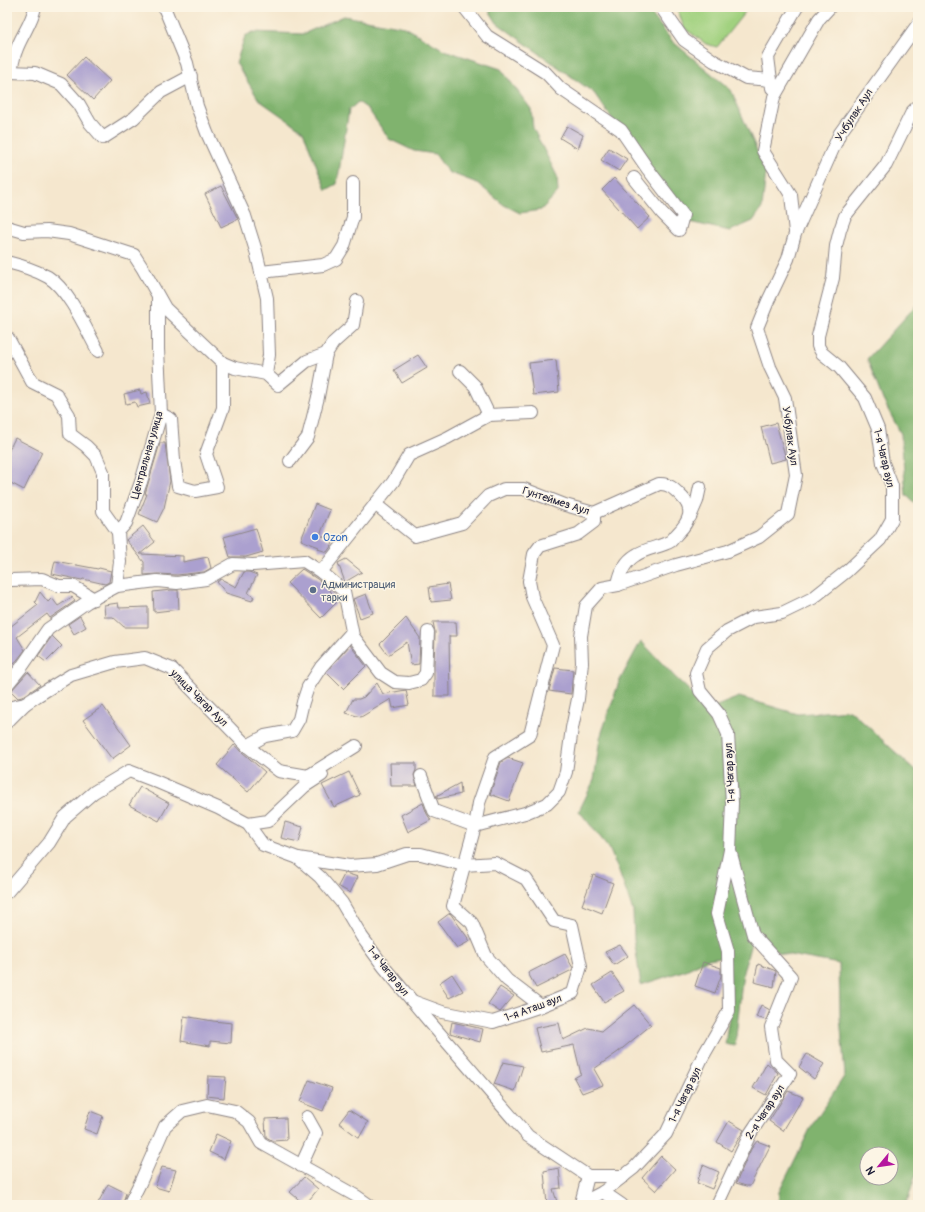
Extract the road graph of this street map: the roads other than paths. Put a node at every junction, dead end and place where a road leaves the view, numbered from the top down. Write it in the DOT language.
graph roads {
  1 [pos="35,7"];
  2 [pos="164,7"];
  3 [pos="464,7"];
  4 [pos="661,7"];
  5 [pos="797,7"];
  6 [pos="830,7"];
  7 [pos="918,24"];
  8 [pos="8,72"];
  9 [pos="191,76"];
  10 [pos="771,80"];
  11 [pos="774,97"];
  12 [pos="918,106"];
  13 [pos="634,178"];
  14 [pos="353,183"];
  15 [pos="7,227"];
  16 [pos="795,234"];
  17 [pos="7,262"];
  18 [pos="261,272"];
  19 [pos="158,296"];
  20 [pos="357,301"];
  21 [pos="7,337"];
  22 [pos="98,351"];
  23 [pos="326,354"];
  24 [pos="223,363"];
  25 [pos="460,371"];
  26 [pos="266,374"];
  27 [pos="533,413"];
  28 [pos="161,414"];
  29 [pos="489,416"];
  30 [pos="290,461"];
  31 [pos="700,487"];
  32 [pos="375,504"];
  33 [pos="594,513"];
  34 [pos="689,518"];
  35 [pos="118,532"];
  36 [pos="321,572"];
  37 [pos="7,579"];
  38 [pos="117,586"];
  39 [pos="618,586"];
  40 [pos="94,599"];
  41 [pos="352,632"];
  42 [pos="428,632"];
  43 [pos="7,685"];
  44 [pos="25,704"];
  45 [pos="7,708"];
  46 [pos="7,722"];
  47 [pos="247,746"];
  48 [pos="421,776"];
  49 [pos="248,824"];
  50 [pos="475,826"];
  51 [pos="730,850"];
  52 [pos="298,858"];
  53 [pos="464,865"];
  54 [pos="7,892"];
  55 [pos="412,1001"];
  56 [pos="541,1006"];
  57 [pos="307,1117"];
  58 [pos="301,1166"];
  59 [pos="588,1176"];
  60 [pos="624,1176"];
  61 [pos="603,1192"];
  62 [pos="580,1204"];
  63 [pos="129,1205"];
  64 [pos="369,1205"];
  65 [pos="622,1205"];
  66 [pos="717,1205"];
  1 -- 8 [label="street"];
  2 -- 9 [label="street"];
  3 -- 13 [label="street"];
  4 -- 10 [label="street"];
  5 -- 10 [label="street"];
  6 -- 11 [label="street"];
  7 -- 16 [label="street, Учбулак Аул"];
  8 -- 9 [label="street"];
  9 -- 18 [label="street"];
  10 -- 11 [label="street"];
  11 -- 16 [label="street"];
  12 -- 51 [label="street, 1-я Чагар аул"];
  14 -- 18 [label="street"];
  15 -- 19 [label="street"];
  16 -- 39 [label="street, Учбулак Аул"];
  17 -- 22 [label="street"];
  18 -- 26 [label="street"];
  19 -- 24 [label="street"];
  19 -- 28 [label="street, Центральная улица"];
  20 -- 23 [label="street"];
  21 -- 35 [label="street"];
  23 -- 26 [label="street"];
  23 -- 30 [label="street"];
  24 -- 26 [label="street"];
  24 -- 28 [label="street"];
  25 -- 29 [label="street"];
  27 -- 29 [label="street"];
  28 -- 35 [label="street, Центральная улица"];
  29 -- 32 [label="street"];
  31 -- 34 [label="street"];
  32 -- 33 [label="street, Гунтеймез Аул"];
  32 -- 36 [label="street"];
  33 -- 34 [label="street, Гунтеймез Аул"];
  33 -- 50 [label="street"];
  34 -- 39 [label="street"];
  35 -- 38 [label="street"];
  36 -- 38 [label="street"];
  36 -- 41 [label="street"];
  37 -- 40 [label="street"];
  38 -- 40 [label="street"];
  39 -- 50 [label="street, Учбулак Аул"];
  40 -- 43 [label="street"];
  41 -- 42 [label="street"];
  41 -- 47 [label="street"];
  44 -- 45 [label="street, улица Чагар Аул"];
  44 -- 46 [label="street"];
  44 -- 47 [label="street, улица Чагар Аул"];
  47 -- 49 [label="street, улица Чагар Аул"];
  48 -- 50 [label="street"];
  49 -- 52 [label="street"];
  49 -- 54 [label="street"];
  50 -- 53 [label="street"];
  51 -- 60 [label="street, 1-я Чагар аул"];
  51 -- 66 [label="street, 2-я Чагар аул"];
  52 -- 53 [label="street"];
  52 -- 55 [label="street, 1-я Чагар аул"];
  53 -- 56 [label="street"];
  53 -- 56 [label="street, 1-я Аташ аул"];
  55 -- 56 [label="street, 1-я Аташ аул"];
  55 -- 59 [label="street, 1-я Чагар аул"];
  57 -- 58 [label="street"];
  58 -- 63 [label="street"];
  58 -- 64 [label="street"];
  59 -- 60 [label="street"];
  59 -- 62 [label="street"];
  60 -- 61 [label="street, 1-я Чагар аул"];
  61 -- 62 [label="street, 1-я Чагар аул"];
  61 -- 65 [label="street"];
}
